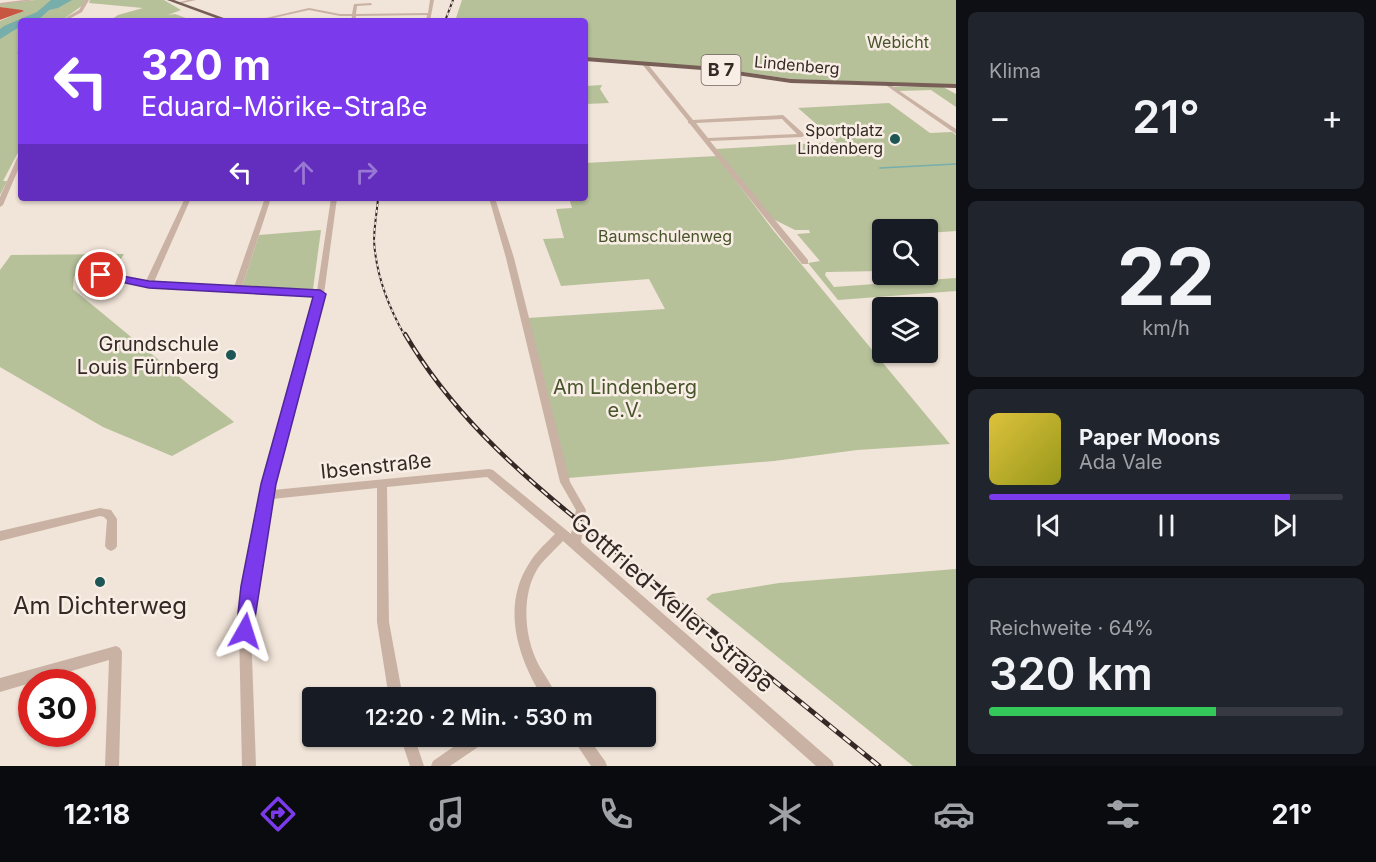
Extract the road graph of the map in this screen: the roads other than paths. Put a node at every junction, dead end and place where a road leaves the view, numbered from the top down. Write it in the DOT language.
graph roads {
  1 [pos="33,0"];
  2 [pos="87,0"];
  3 [pos="169,0"];
  4 [pos="194,0"];
  5 [pos="432,0"];
  6 [pos="22,1"];
  7 [pos="372,2"];
  8 [pos="178,3"];
  9 [pos="310,3"];
  10 [pos="0,4"];
  11 [pos="309,9"];
  12 [pos="370,14"];
  13 [pos="430,14"];
  14 [pos="354,15"];
  15 [pos="69,18"];
  16 [pos="219,18"];
  17 [pos="268,18"];
  18 [pos="354,18"];
  19 [pos="429,18"];
  20 [pos="588,58"];
  21 [pos="644,63"];
  22 [pos="889,85"];
  23 [pos="956,86"];
  24 [pos="690,122"];
  25 [pos="956,132"];
  26 [pos="705,140"];
  27 [pos="18,163"];
  28 [pos="187,201"];
  29 [pos="267,201"];
  30 [pos="334,201"];
  31 [pos="493,201"];
  32 [pos="0,205"];
  33 [pos="805,262"];
  34 [pos="93,276"];
  35 [pos="149,284"];
  36 [pos="237,290"];
  37 [pos="320,294"];
  38 [pos="489,473"];
  39 [pos="382,484"];
  40 [pos="266,495"];
  41 [pos="561,535"];
  42 [pos="0,536"];
  43 [pos="575,544"];
  44 [pos="111,546"];
  45 [pos="0,685"];
  46 [pos="394,687"];
  47 [pos="542,687"];
  48 [pos="411,747"];
  49 [pos="466,747"];
  50 [pos="586,747"];
  51 [pos="112,766"];
  52 [pos="249,766"];
  53 [pos="417,766"];
  54 [pos="438,766"];
  55 [pos="600,766"];
  56 [pos="827,766"];
  1 -- 6 [label="street"];
  2 -- 15 [label="street"];
  3 -- 8 [label="main road"];
  4 -- 8 [label="street"];
  5 -- 13 [label="street"];
  6 -- 10 [label="street"];
  7 -- 12 [label="street"];
  7 -- 14 [label="street"];
  8 -- 16 [label="main road"];
  9 -- 11 [label="street"];
  11 -- 14 [label="street"];
  11 -- 17 [label="street"];
  12 -- 13 [label="street"];
  12 -- 14 [label="street"];
  13 -- 19 [label="street"];
  14 -- 18 [label="street"];
  20 -- 21 [label="main road, Lindenberg / B 7"];
  21 -- 22 [label="main road, Lindenberg / B 7"];
  21 -- 24 [label="street"];
  22 -- 23 [label="main road, Lindenberg / B 7"];
  22 -- 25 [label="street"];
  24 -- 26 [label="street"];
  24 -- 26 [label="street"];
  26 -- 33 [label="street"];
  27 -- 32 [label="street"];
  28 -- 35 [label="street"];
  29 -- 36 [label="street"];
  30 -- 37 [label="street"];
  31 -- 43 [label="street"];
  34 -- 35 [label="street"];
  35 -- 36 [label="street"];
  36 -- 37 [label="street"];
  37 -- 40 [label="street"];
  38 -- 39 [label="street, Ibsenstraße"];
  38 -- 41 [label="street, Gottfried-Keller-Straße"];
  39 -- 40 [label="street, Ibsenstraße"];
  39 -- 46 [label="street"];
  40 -- 52 [label="street"];
  41 -- 43 [label="street, Gottfried-Keller-Straße"];
  41 -- 47 [label="street"];
  42 -- 44 [label="street"];
  43 -- 56 [label="street, Gottfried-Keller-Straße"];
  45 -- 51 [label="street"];
  48 -- 53 [label="street"];
  49 -- 54 [label="street"];
  50 -- 55 [label="street"];
}
